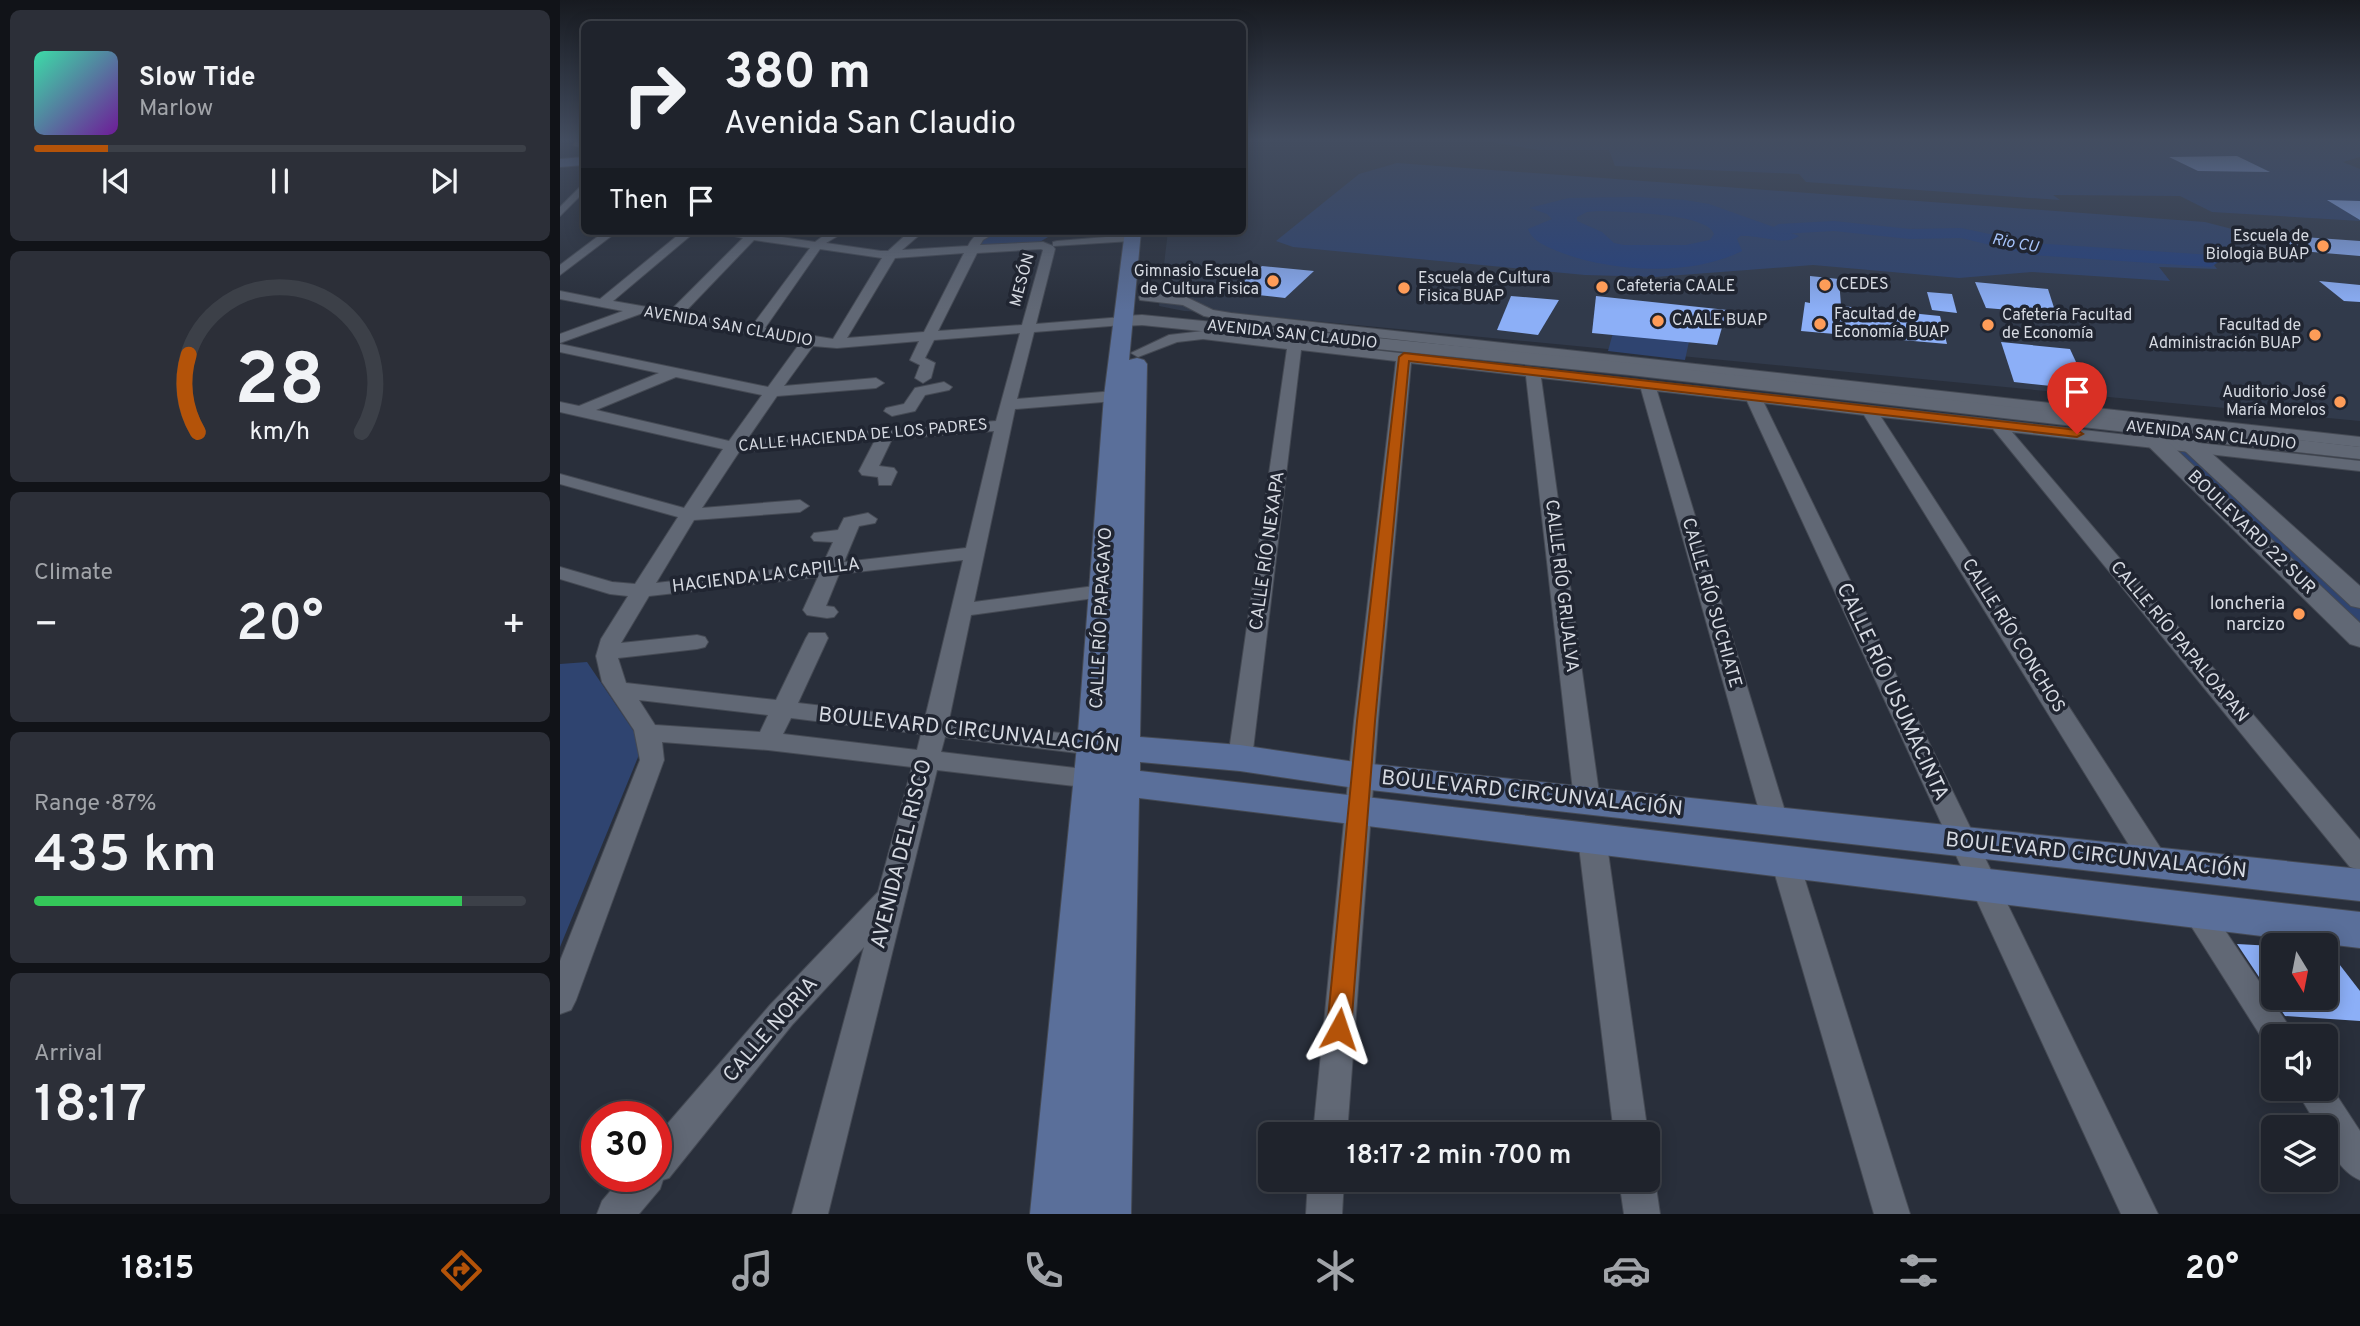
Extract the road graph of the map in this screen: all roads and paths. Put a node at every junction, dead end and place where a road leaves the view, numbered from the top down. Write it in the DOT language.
graph roads {
  1 [pos="574,196"];
  2 [pos="560,213"];
  3 [pos="607,235"];
  4 [pos="685,235"];
  5 [pos="754,235"];
  6 [pos="760,235"];
  7 [pos="828,235"];
  8 [pos="909,235"];
  9 [pos="983,235"];
  10 [pos="1063,235"];
  11 [pos="1136,237"];
  12 [pos="817,246"];
  13 [pos="971,250"];
  14 [pos="891,254"];
  15 [pos="1148,258"];
  16 [pos="560,271"];
  17 [pos="1146,278"];
  18 [pos="560,295"];
  19 [pos="1145,297"];
  20 [pos="603,303"];
  21 [pos="637,310"];
  22 [pos="673,316"];
  23 [pos="1133,321"];
  24 [pos="1028,329"];
  25 [pos="1347,330"];
  26 [pos="755,332"];
  27 [pos="930,337"];
  28 [pos="560,339"];
  29 [pos="1300,340"];
  30 [pos="808,342"];
  31 [pos="837,344"];
  32 [pos="560,348"];
  33 [pos="1401,352"];
  34 [pos="1138,353"];
  35 [pos="1373,353"];
  36 [pos="677,371"];
  37 [pos="1533,371"];
  38 [pos="923,378"];
  39 [pos="876,383"];
  40 [pos="1647,384"];
  41 [pos="944,387"];
  42 [pos="771,392"];
  43 [pos="1115,396"];
  44 [pos="1753,397"];
  45 [pos="1008,405"];
  46 [pos="560,407"];
  47 [pos="1869,410"];
  48 [pos="580,412"];
  49 [pos="560,421"];
  50 [pos="1003,425"];
  51 [pos="2001,429"];
  52 [pos="883,437"];
  53 [pos="2166,437"];
  54 [pos="2360,442"];
  55 [pos="735,447"];
  56 [pos="2360,453"];
  57 [pos="2360,466"];
  58 [pos="560,479"];
  59 [pos="885,481"];
  60 [pos="800,506"];
  61 [pos="690,515"];
  62 [pos="868,519"];
  63 [pos="2242,525"];
  64 [pos="2279,526"];
  65 [pos="846,535"];
  66 [pos="821,537"];
  67 [pos="974,553"];
  68 [pos="831,568"];
  69 [pos="560,573"];
  70 [pos="642,590"];
  71 [pos="1102,592"];
  72 [pos="2360,600"];
  73 [pos="960,610"];
  74 [pos="821,612"];
  75 [pos="817,638"];
  76 [pos="2360,638"];
  77 [pos="696,642"];
  78 [pos="607,652"];
  79 [pos="621,690"];
  80 [pos="784,710"];
  81 [pos="934,728"];
  82 [pos="650,733"];
  83 [pos="768,741"];
  84 [pos="1240,758"];
  85 [pos="926,760"];
  86 [pos="1107,764"];
  87 [pos="1360,793"];
  88 [pos="1587,800"];
  89 [pos="1775,821"];
  90 [pos="1592,838"];
  91 [pos="1963,842"];
  92 [pos="2360,859"];
  93 [pos="1785,861"];
  94 [pos="2155,863"];
  95 [pos="1984,885"];
  96 [pos="2360,885"];
  97 [pos="890,900"];
  98 [pos="2196,910"];
  99 [pos="2360,930"];
  100 [pos="560,1000"];
  101 [pos="2270,1024"];
  102 [pos="2320,1101"];
  103 [pos="1331,1122"];
  104 [pos="1629,1122"];
  105 [pos="672,1146"];
  106 [pos="2360,1162"];
  107 [pos="634,1192"];
  108 [pos="1325,1192"];
  109 [pos="1639,1192"];
  110 [pos="615,1214"];
  111 [pos="810,1214"];
  112 [pos="1056,1214"];
  113 [pos="1105,1214"];
  114 [pos="1324,1214"];
  115 [pos="1642,1214"];
  116 [pos="1892,1214"];
  117 [pos="2140,1214"];
  1 -- 2 [label="street"];
  3 -- 16 [label="street"];
  4 -- 20 [label="street"];
  5 -- 22 [label="street"];
  6 -- 12 [label="street"];
  7 -- 12 [label="street"];
  8 -- 14 [label="street"];
  9 -- 13 [label="street"];
  10 -- 11 [label="street, MESÓN"];
  11 -- 15 [label="main road"];
  11 -- 23 [label="main road, CALLE RÍO PAPAGAYO"];
  12 -- 14 [label="street"];
  12 -- 26 [label="street"];
  13 -- 14 [label="street"];
  13 -- 24 [label="street, MESÓN"];
  13 -- 27 [label="street"];
  14 -- 31 [label="street"];
  17 -- 19 [label="main road, CALLE RÍO PAPAGAYO"];
  18 -- 20 [label="street, AVENIDA SAN CLAUDIO"];
  19 -- 23 [label="main road, CALLE RÍO PAPAGAYO"];
  19 -- 25 [label="street, AVENIDA SAN CLAUDIO"];
  20 -- 21 [label="street, AVENIDA SAN CLAUDIO"];
  21 -- 22 [label="street, AVENIDA SAN CLAUDIO"];
  21 -- 28 [label="street"];
  22 -- 26 [label="street, AVENIDA SAN CLAUDIO"];
  23 -- 24 [label="street, AVENIDA SAN CLAUDIO"];
  23 -- 29 [label="street, AVENIDA SAN CLAUDIO"];
  23 -- 34 [label="main road, CALLE RÍO PAPAGAYO"];
  23 -- 43 [label="main road, CALLE RÍO PAPAGAYO"];
  24 -- 27 [label="street, AVENIDA SAN CLAUDIO"];
  24 -- 45 [label="street, AVENIDA DEL RISCO"];
  25 -- 29 [label="street"];
  25 -- 54 [label="street, AVENIDA SAN CLAUDIO"];
  26 -- 30 [label="street, AVENIDA SAN CLAUDIO"];
  27 -- 31 [label="street, AVENIDA SAN CLAUDIO"];
  27 -- 38 [label="street"];
  29 -- 33 [label="street, AVENIDA SAN CLAUDIO"];
  29 -- 34 [label="street, AVENIDA SAN CLAUDIO"];
  29 -- 35 [label="street, AVENIDA SAN CLAUDIO"];
  29 -- 84 [label="street, CALLE RÍO NEXAPA"];
  30 -- 31 [label="street, AVENIDA SAN CLAUDIO"];
  30 -- 42 [label="street"];
  32 -- 36 [label="street"];
  33 -- 35 [label="street"];
  33 -- 37 [label="street, AVENIDA SAN CLAUDIO"];
  33 -- 53 [label="street, AVENIDA SAN CLAUDIO"];
  33 -- 87 [label="street"];
  34 -- 86 [label="main road, CALLE RÍO PAPAGAYO"];
  36 -- 42 [label="street"];
  36 -- 48 [label="street"];
  37 -- 40 [label="street, AVENIDA SAN CLAUDIO"];
  37 -- 88 [label="street, CALLE RÍO GRIJALVA"];
  39 -- 42 [label="street"];
  40 -- 44 [label="street, AVENIDA SAN CLAUDIO"];
  40 -- 89 [label="street, CALLE RÍO SUCHIATE"];
  41 -- 52 [label="street"];
  42 -- 55 [label="street"];
  43 -- 45 [label="street, CALLE HACIENDA DE LOS PADRES"];
  43 -- 71 [label="main road, CALLE RÍO PAPAGAYO"];
  44 -- 47 [label="street, AVENIDA SAN CLAUDIO"];
  44 -- 91 [label="street, CALLE RÍO USUMACINTA"];
  45 -- 50 [label="street, AVENIDA DEL RISCO"];
  46 -- 48 [label="street, CALLE HACIENDA DE LOS PADRES"];
  47 -- 51 [label="street, AVENIDA SAN CLAUDIO"];
  47 -- 94 [label="street, CALLE RÍO CONCHOS"];
  48 -- 49 [label="street"];
  48 -- 55 [label="street, CALLE HACIENDA DE LOS PADRES"];
  50 -- 52 [label="street, CALLE HACIENDA DE LOS PADRES"];
  50 -- 67 [label="street, AVENIDA DEL RISCO"];
  51 -- 53 [label="street, AVENIDA SAN CLAUDIO"];
  51 -- 92 [label="street, CALLE RÍO PAPALOAPAN"];
  52 -- 55 [label="street, CALLE HACIENDA DE LOS PADRES"];
  52 -- 59 [label="street"];
  53 -- 56 [label="street, AVENIDA SAN CLAUDIO"];
  53 -- 57 [label="street, AVENIDA SAN CLAUDIO"];
  53 -- 63 [label="street, BOULEVARD 22 SUR"];
  53 -- 64 [label="street, BOULEVARD 22 SUR"];
  55 -- 61 [label="street"];
  58 -- 61 [label="street"];
  60 -- 61 [label="street"];
  61 -- 70 [label="street"];
  62 -- 65 [label="street"];
  63 -- 64 [label="street"];
  63 -- 76 [label="street, BOULEVARD 22 SUR"];
  64 -- 72 [label="street, BOULEVARD 22 SUR"];
  65 -- 66 [label="street"];
  65 -- 68 [label="street"];
  67 -- 68 [label="street, HACIENDA LA CAPILLA"];
  67 -- 73 [label="street, AVENIDA DEL RISCO"];
  68 -- 70 [label="street, HACIENDA LA CAPILLA"];
  68 -- 74 [label="street"];
  69 -- 70 [label="street, HACIENDA LA CAPILLA"];
  70 -- 78 [label="street"];
  71 -- 73 [label="street"];
  71 -- 86 [label="main road, CALLE RÍO PAPAGAYO"];
  73 -- 81 [label="street, AVENIDA DEL RISCO"];
  75 -- 80 [label="street"];
  77 -- 78 [label="street"];
  78 -- 79 [label="street"];
  79 -- 80 [label="street, BOULEVARD CIRCUNVALACIÓN"];
  79 -- 82 [label="street"];
  80 -- 81 [label="street, BOULEVARD CIRCUNVALACIÓN"];
  80 -- 83 [label="street"];
  81 -- 85 [label="street, AVENIDA DEL RISCO"];
  81 -- 86 [label="street, BOULEVARD CIRCUNVALACIÓN"];
  82 -- 83 [label="street, BOULEVARD CIRCUNVALACIÓN"];
  82 -- 100 [label="street"];
  83 -- 85 [label="street, BOULEVARD CIRCUNVALACIÓN"];
  84 -- 86 [label="main road, BOULEVARD CIRCUNVALACIÓN"];
  84 -- 87 [label="main road, BOULEVARD CIRCUNVALACIÓN"];
  85 -- 86 [label="street, BOULEVARD CIRCUNVALACIÓN"];
  85 -- 97 [label="street, AVENIDA DEL RISCO"];
  86 -- 87 [label="main road, BOULEVARD CIRCUNVALACIÓN"];
  86 -- 112 [label="main road, CALLE RÍO PAPAGAYO"];
  86 -- 113 [label="main road, CALLE RÍO PAPAGAYO"];
  87 -- 88 [label="main road, BOULEVARD CIRCUNVALACIÓN"];
  87 -- 90 [label="main road, BOULEVARD CIRCUNVALACIÓN"];
  87 -- 103 [label="street"];
  88 -- 89 [label="main road, BOULEVARD CIRCUNVALACIÓN"];
  89 -- 91 [label="main road, BOULEVARD CIRCUNVALACIÓN"];
  90 -- 93 [label="main road, BOULEVARD CIRCUNVALACIÓN"];
  90 -- 104 [label="street"];
  91 -- 94 [label="main road, BOULEVARD CIRCUNVALACIÓN"];
  91 -- 95 [label="street, CALLE RÍO USUMACINTA"];
  93 -- 95 [label="main road, BOULEVARD CIRCUNVALACIÓN"];
  93 -- 116 [label="street"];
  94 -- 96 [label="main road, BOULEVARD CIRCUNVALACIÓN"];
  95 -- 98 [label="main road, BOULEVARD CIRCUNVALACIÓN"];
  95 -- 117 [label="street, CALLE RÍO USUMACINTA"];
  97 -- 105 [label="street, CALLE NORIA"];
  97 -- 111 [label="street, AVENIDA DEL RISCO"];
  98 -- 99 [label="main road, BOULEVARD CIRCUNVALACIÓN"];
  98 -- 101 [label="street"];
  102 -- 106 [label="street"];
  107 -- 110 [label="street"];
  108 -- 114 [label="street"];
  109 -- 115 [label="street"];
}
